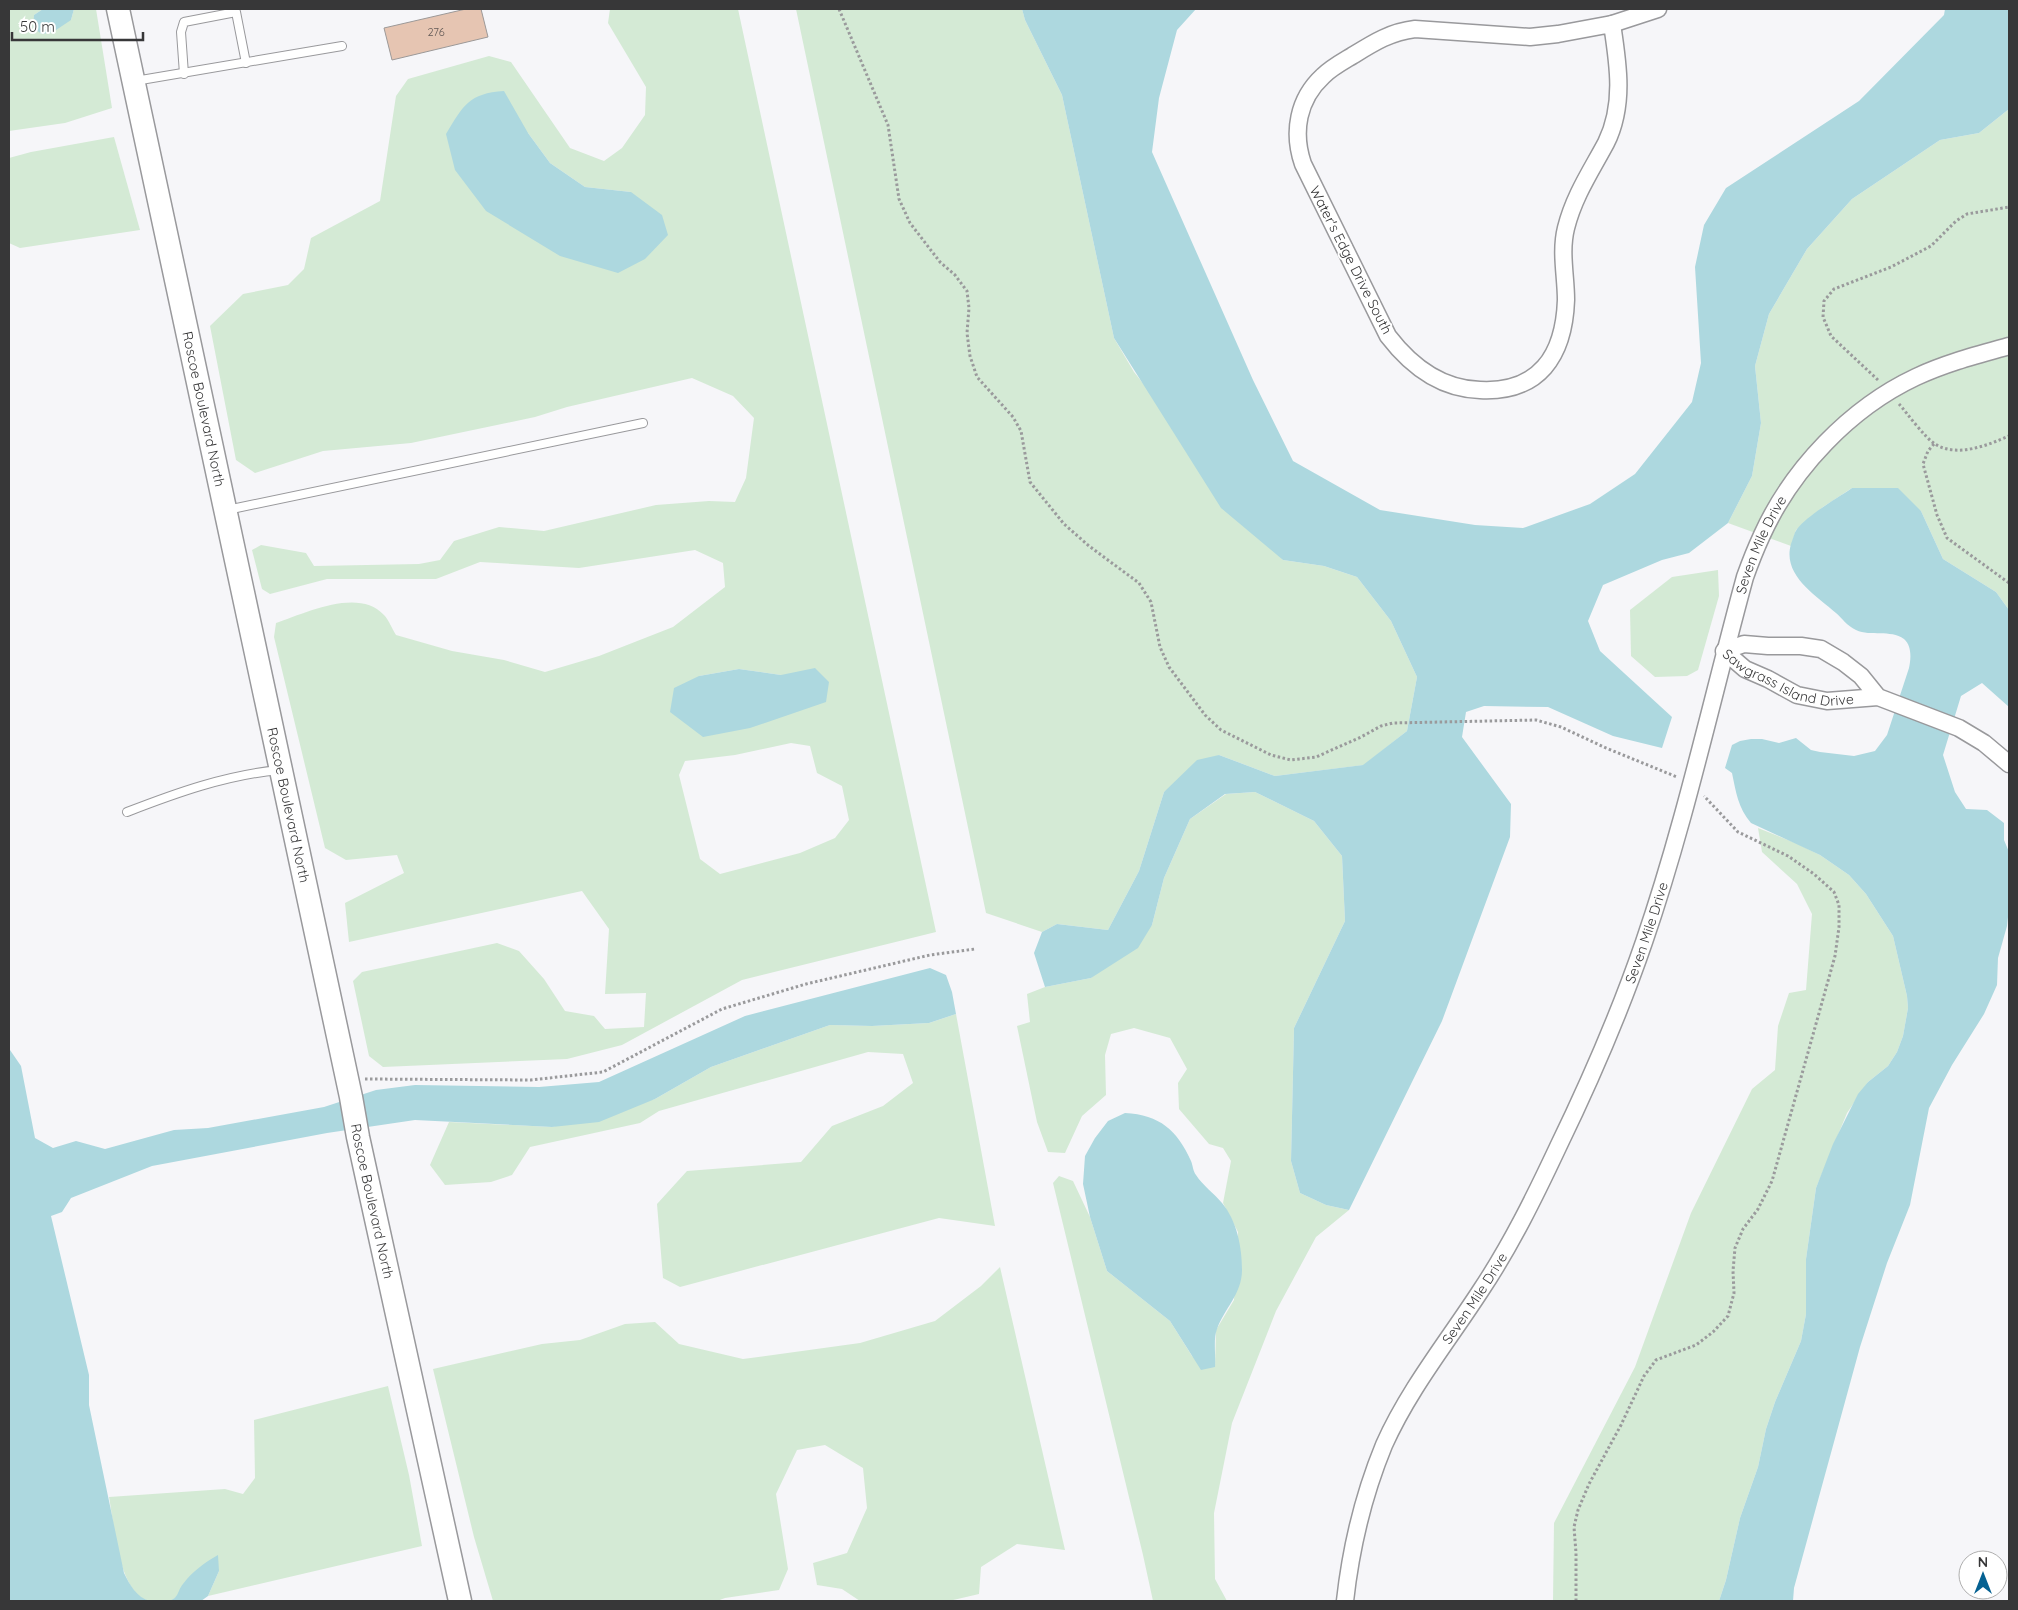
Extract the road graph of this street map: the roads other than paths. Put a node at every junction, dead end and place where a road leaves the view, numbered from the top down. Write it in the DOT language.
graph roads {
  1 [pos="118,9"];
  2 [pos="1658,9"];
  3 [pos="1612,24"];
  4 [pos="342,46"];
  5 [pos="246,63"];
  6 [pos="184,74"];
  7 [pos="133,82"];
  8 [pos="2009,346"];
  9 [pos="643,423"];
  10 [pos="225,510"];
  11 [pos="1724,651"];
  12 [pos="1878,697"];
  13 [pos="2009,764"];
  14 [pos="281,770"];
  15 [pos="127,812"];
  16 [pos="460,1601"];
  17 [pos="1344,1601"];
  1 -- 7 [label="street, Roscoe Boulevard North"];
  2 -- 3 [label="street, Water's Edge Drive South"];
  3 -- 3 [label="street, Water's Edge Drive South"];
  4 -- 5 [label="lane"];
  5 -- 6 [label="lane"];
  5 -- 6 [label="lane"];
  6 -- 7 [label="lane"];
  7 -- 10 [label="street, Roscoe Boulevard North"];
  8 -- 11 [label="street, Seven Mile Drive"];
  9 -- 10 [label="lane"];
  10 -- 14 [label="street, Roscoe Boulevard North"];
  11 -- 12 [label="street, Sawgrass Island Drive"];
  11 -- 12 [label="street, Sawgrass Island Drive"];
  11 -- 17 [label="street, Seven Mile Drive"];
  12 -- 13 [label="street, Sawgrass Island Drive"];
  14 -- 15 [label="lane"];
  14 -- 16 [label="street, Roscoe Boulevard North"];
}
